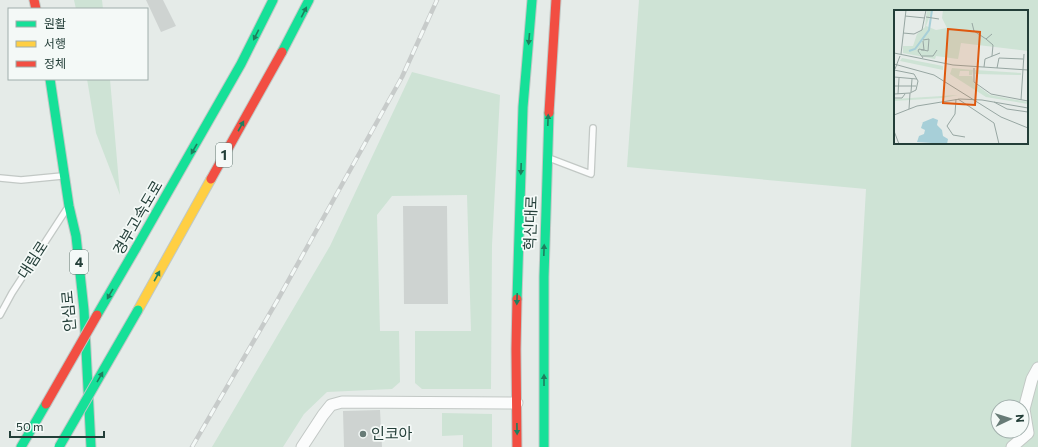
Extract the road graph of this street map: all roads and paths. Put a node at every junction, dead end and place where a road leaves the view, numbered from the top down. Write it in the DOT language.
graph roads {
  1 [pos="273,0"];
  2 [pos="309,0"];
  3 [pos="532,0"];
  4 [pos="556,0"];
  5 [pos="50,80"];
  6 [pos="593,128"];
  7 [pos="547,157"];
  8 [pos="64,176"];
  9 [pos="0,178"];
  10 [pos="68,206"];
  11 [pos="0,315"];
  12 [pos="1038,368"];
  13 [pos="517,403"];
  14 [pos="21,447"];
  15 [pos="60,447"];
  16 [pos="91,447"];
  17 [pos="302,447"];
  18 [pos="517,447"];
  19 [pos="544,447"];
  20 [pos="1012,447"];
  1 -- 14 [label="main road, 경부고속도로 / 1, one-way, bridge"];
  15 -- 2 [label="main road, 1, one-way, bridge"];
  3 -- 13 [label="main road, one-way"];
  7 -- 4 [label="main road, 혁신대로, one-way"];
  5 -- 8 [label="main road, 안심로 / 4"];
  6 -- 7 [label="lane"];
  19 -- 7 [label="main road, 혁신대로, one-way"];
  8 -- 9 [label="lane"];
  8 -- 10 [label="main road, 안심로 / 4"];
  10 -- 11 [label="lane, 대림로"];
  10 -- 16 [label="main road, 안심로 / 4"];
  12 -- 20 [label="street"];
  13 -- 17 [label="street"];
  13 -- 18 [label="main road, one-way"];
}
